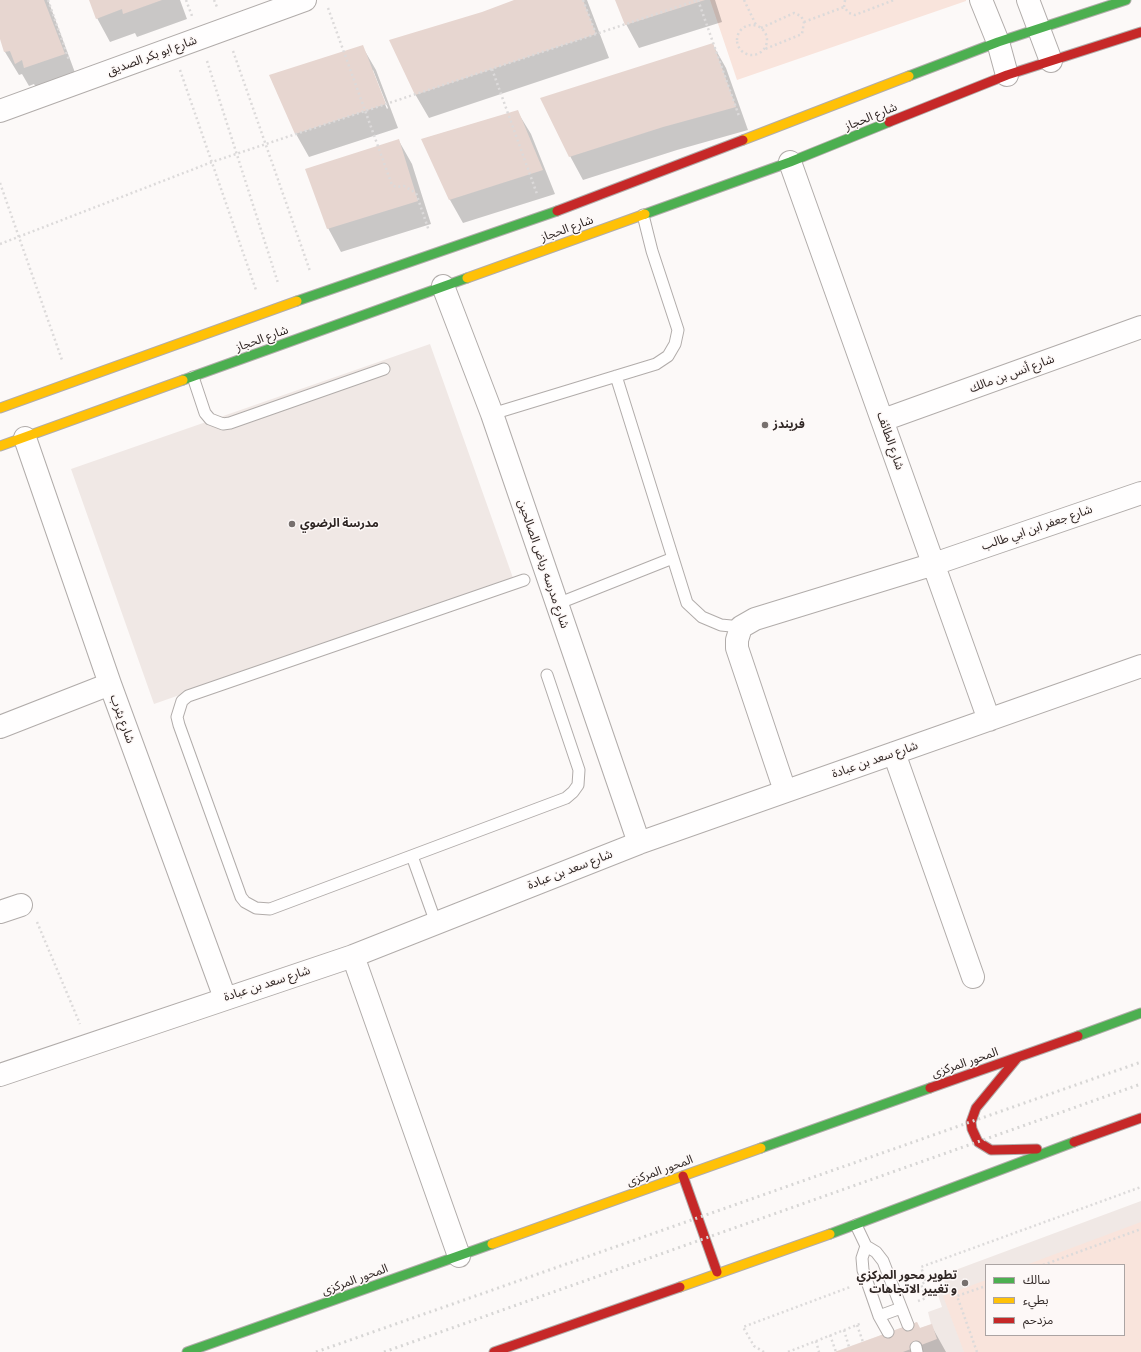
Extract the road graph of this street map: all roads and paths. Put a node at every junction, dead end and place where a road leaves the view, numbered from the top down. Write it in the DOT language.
graph roads {
  1 [pos="48,0"];
  2 [pos="214,0"];
  3 [pos="305,0"];
  4 [pos="584,0"];
  5 [pos="698,0"];
  6 [pos="744,0"];
  7 [pos="845,0"];
  8 [pos="894,0"];
  9 [pos="981,0"];
  10 [pos="1028,0"];
  11 [pos="1126,0"];
  12 [pos="328,7"];
  13 [pos="844,7"];
  14 [pos="804,22"];
  15 [pos="756,25"];
  16 [pos="761,28"];
  17 [pos="1040,29"];
  18 [pos="225,30"];
  19 [pos="1141,32"];
  20 [pos="596,34"];
  21 [pos="200,38"];
  22 [pos="998,42"];
  23 [pos="173,48"];
  24 [pos="765,49"];
  25 [pos="1051,61"];
  26 [pos="492,69"];
  27 [pos="1007,75"];
  28 [pos="77,83"];
  29 [pos="0,111"];
  30 [pos="365,111"];
  31 [pos="747,139"];
  32 [pos="267,144"];
  33 [pos="237,154"];
  34 [pos="212,162"];
  35 [pos="790,162"];
  36 [pos="0,183"];
  37 [pos="643,215"];
  38 [pos="544,216"];
  39 [pos="18,237"];
  40 [pos="0,244"];
  41 [pos="437,252"];
  42 [pos="443,286"];
  43 [pos="318,294"];
  44 [pos="285,305"];
  45 [pos="263,313"];
  46 [pos="1141,327"];
  47 [pos="384,369"];
  48 [pos="616,376"];
  49 [pos="194,377"];
  50 [pos="70,384"];
  51 [pos="0,408"];
  52 [pos="492,414"];
  53 [pos="883,420"];
  54 [pos="25,438"];
  55 [pos="0,446"];
  56 [pos="1141,493"];
  57 [pos="673,558"];
  58 [pos="934,564"];
  59 [pos="524,580"];
  60 [pos="557,604"];
  61 [pos="741,628"];
  62 [pos="1141,666"];
  63 [pos="547,675"];
  64 [pos="110,684"];
  65 [pos="989,720"];
  66 [pos="0,727"];
  67 [pos="894,753"];
  68 [pos="785,791"];
  69 [pos="639,843"];
  70 [pos="412,856"];
  71 [pos="21,905"];
  72 [pos="0,912"];
  73 [pos="436,923"];
  74 [pos="353,956"];
  75 [pos="973,977"];
  76 [pos="225,998"];
  77 [pos="1141,1012"];
  78 [pos="89,1044"];
  79 [pos="1018,1057"];
  80 [pos="0,1075"];
  81 [pos="1141,1118"];
  82 [pos="1054,1149"];
  83 [pos="683,1176"];
  84 [pos="1141,1187"];
  85 [pos="856,1225"];
  86 [pos="1141,1229"];
  87 [pos="866,1246"];
  88 [pos="459,1256"];
  89 [pos="1046,1264"];
  90 [pos="717,1272"];
  91 [pos="866,1280"];
  92 [pos="985,1286"];
  93 [pos="901,1308"];
  94 [pos="879,1316"];
  95 [pos="857,1325"];
  96 [pos="908,1325"];
  97 [pos="844,1330"];
  98 [pos="888,1332"];
  99 [pos="830,1336"];
  100 [pos="816,1341"];
  101 [pos="863,1342"];
  102 [pos="849,1346"];
  103 [pos="797,1348"];
  104 [pos="187,1352"];
  105 [pos="494,1352"];
  106 [pos="764,1352"];
  107 [pos="788,1352"];
  108 [pos="798,1352"];
  109 [pos="820,1352"];
  110 [pos="836,1352"];
  111 [pos="977,1352"];
  1 -- 28 [label="path"];
  2 -- 18 [label="path"];
  3 -- 18 [label="street, شارع ابو بكر الصديق"];
  4 -- 20 [label="path"];
  5 -- 20 [label="path"];
  5 -- 31 [label="path"];
  6 -- 15 [label="path"];
  7 -- 13 [label="path"];
  8 -- 13 [label="path"];
  9 -- 22 [label="street"];
  10 -- 17 [label="street"];
  11 -- 17 [label="street, شارع الحجاز"];
  12 -- 30 [label="path"];
  13 -- 14 [label="path"];
  14 -- 16 [label="path"];
  14 -- 24 [label="path"];
  15 -- 16 [label="path"];
  15 -- 24 [label="path"];
  16 -- 24 [label="path"];
  17 -- 22 [label="street, شارع الحجاز"];
  17 -- 25 [label="street"];
  18 -- 21 [label="street, شارع ابو بكر الصديق"];
  18 -- 32 [label="path"];
  19 -- 25 [label="street, شارع الحجاز"];
  20 -- 26 [label="path"];
  21 -- 23 [label="street, شارع ابو بكر الصديق"];
  21 -- 33 [label="path"];
  22 -- 27 [label="street"];
  22 -- 31 [label="street, شارع الحجاز"];
  23 -- 28 [label="street, شارع ابو بكر الصديق"];
  23 -- 34 [label="path"];
  25 -- 27 [label="street, شارع الحجاز"];
  26 -- 30 [label="path"];
  26 -- 38 [label="path"];
  27 -- 35 [label="street, شارع الحجاز"];
  28 -- 29 [label="street, شارع ابو بكر الصديق"];
  30 -- 32 [label="path"];
  30 -- 41 [label="path"];
  31 -- 38 [label="street, شارع الحجاز"];
  32 -- 33 [label="path"];
  32 -- 43 [label="path"];
  33 -- 34 [label="path"];
  33 -- 44 [label="path"];
  34 -- 39 [label="path"];
  34 -- 45 [label="path"];
  35 -- 37 [label="street, شارع الحجاز"];
  35 -- 53 [label="street, شارع الطائف"];
  36 -- 39 [label="path"];
  37 -- 42 [label="street, شارع الحجاز"];
  37 -- 48 [label="lane"];
  38 -- 41 [label="street, شارع الحجاز"];
  39 -- 40 [label="path"];
  39 -- 50 [label="path"];
  41 -- 43 [label="street, شارع الحجاز"];
  42 -- 49 [label="street, شارع الحجاز"];
  42 -- 52 [label="street, شارع مدرسه رياض الصالحين"];
  43 -- 44 [label="street, شارع الحجاز"];
  44 -- 45 [label="street, شارع الحجاز"];
  45 -- 50 [label="street, شارع الحجاز"];
  46 -- 53 [label="street, شارع أنس بن مالك"];
  47 -- 49 [label="lane"];
  48 -- 52 [label="lane"];
  48 -- 57 [label="lane"];
  49 -- 54 [label="street, شارع الحجاز"];
  50 -- 51 [label="street, شارع الحجاز"];
  52 -- 60 [label="street, شارع مدرسه رياض الصالحين"];
  53 -- 58 [label="street, شارع الطائف"];
  54 -- 55 [label="street, شارع الحجاز"];
  54 -- 64 [label="street, شارع يثرب"];
  56 -- 58 [label="street, شارع جعفر ابن ابي طالب"];
  57 -- 60 [label="lane"];
  57 -- 61 [label="lane"];
  58 -- 61 [label="street, شارع جعفر ابن ابي طالب"];
  58 -- 65 [label="street, شارع الطائف"];
  59 -- 70 [label="lane"];
  60 -- 69 [label="street, شارع مدرسه رياض الصالحين"];
  61 -- 68 [label="street"];
  62 -- 65 [label="street, شارع سعد بن عبادة"];
  63 -- 70 [label="lane"];
  64 -- 66 [label="street"];
  64 -- 76 [label="street, شارع يثرب"];
  65 -- 67 [label="street, شارع سعد بن عبادة"];
  67 -- 68 [label="street, شارع سعد بن عبادة"];
  67 -- 75 [label="street"];
  68 -- 69 [label="street, شارع سعد بن عبادة"];
  69 -- 73 [label="street, شارع سعد بن عبادة"];
  70 -- 73 [label="lane"];
  71 -- 72 [label="street"];
  71 -- 78 [label="path"];
  73 -- 74 [label="street, شارع سعد بن عبادة"];
  74 -- 76 [label="street, شارع سعد بن عبادة"];
  74 -- 88 [label="street"];
  76 -- 78 [label="street, شارع سعد بن عبادة"];
  77 -- 79 [label="street, المحور المركزى"];
  78 -- 80 [label="street, شارع سعد بن عبادة"];
  79 -- 82 [label="street"];
  79 -- 83 [label="street, المحور المركزى"];
  81 -- 82 [label="street"];
  82 -- 85 [label="street"];
  83 -- 88 [label="street, المحور المركزى"];
  83 -- 90 [label="street"];
  84 -- 93 [label="path"];
  85 -- 87 [label="lane"];
  85 -- 90 [label="street"];
  86 -- 89 [label="path"];
  87 -- 91 [label="lane"];
  87 -- 93 [label="lane"];
  88 -- 104 [label="street, المحور المركزى"];
  90 -- 105 [label="street"];
  91 -- 94 [label="lane"];
  91 -- 106 [label="path"];
  92 -- 111 [label="path"];
  93 -- 94 [label="lane"];
  93 -- 96 [label="lane"];
  94 -- 95 [label="path"];
  94 -- 98 [label="lane"];
  95 -- 97 [label="path"];
  95 -- 101 [label="path"];
  97 -- 99 [label="path"];
  97 -- 102 [label="path"];
  99 -- 100 [label="path"];
  99 -- 110 [label="path"];
  100 -- 103 [label="path"];
  100 -- 109 [label="path"];
  103 -- 107 [label="path"];
  103 -- 108 [label="path"];
}
